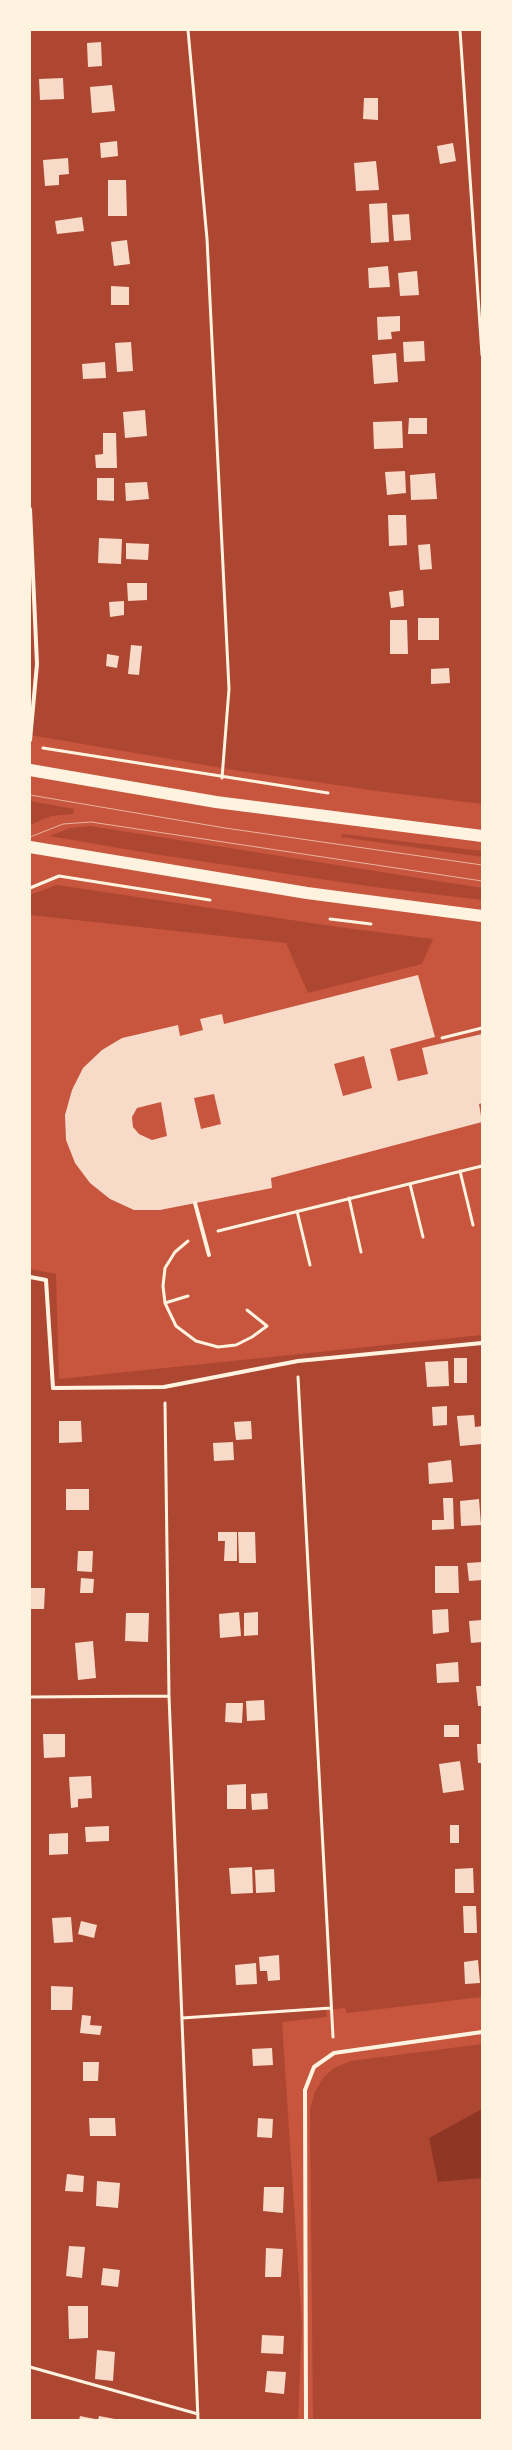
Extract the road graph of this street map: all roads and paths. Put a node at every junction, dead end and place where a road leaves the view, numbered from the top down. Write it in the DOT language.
graph roads {
  1 [pos="188,30"];
  2 [pos="460,30"];
  3 [pos="482,355"];
  4 [pos="30,508"];
  5 [pos="30,740"];
  6 [pos="39,747"];
  7 [pos="30,770"];
  8 [pos="222,778"];
  9 [pos="336,795"];
  10 [pos="482,836"];
  11 [pos="30,847"];
  12 [pos="482,916"];
  13 [pos="482,1028"];
  14 [pos="442,1038"];
  15 [pos="482,1166"];
  16 [pos="460,1172"];
  17 [pos="410,1184"];
  18 [pos="349,1198"];
  19 [pos="195,1203"];
  20 [pos="297,1211"];
  21 [pos="473,1224"];
  22 [pos="204,1234"];
  23 [pos="423,1237"];
  24 [pos="361,1252"];
  25 [pos="209,1255"];
  26 [pos="310,1265"];
  27 [pos="30,1277"];
  28 [pos="188,1296"];
  29 [pos="165,1303"];
  30 [pos="247,1310"];
  31 [pos="482,1343"];
  32 [pos="298,1361"];
  33 [pos="164,1387"];
  34 [pos="169,1696"];
  35 [pos="30,1697"];
  36 [pos="331,2008"];
  37 [pos="182,2018"];
  38 [pos="482,2032"];
  39 [pos="334,2053"];
  40 [pos="30,2367"];
  41 [pos="198,2414"];
  42 [pos="198,2420"];
  43 [pos="306,2420"];
  1 -- 8 [label="path"];
  2 -- 3 [label="path"];
  4 -- 5 [label="lane"];
  6 -- 8 [label="path"];
  7 -- 10 [label="main road"];
  8 -- 9 [label="path"];
  11 -- 12 [label="main road"];
  13 -- 14 [label="path"];
  15 -- 16 [label="path"];
  16 -- 17 [label="path"];
  16 -- 21 [label="path"];
  17 -- 18 [label="path"];
  17 -- 23 [label="path"];
  18 -- 20 [label="path"];
  18 -- 24 [label="path"];
  19 -- 22 [label="lane"];
  20 -- 22 [label="path"];
  20 -- 26 [label="path"];
  22 -- 25 [label="lane"];
  22 -- 29 [label="path"];
  27 -- 33 [label="lane"];
  28 -- 29 [label="path"];
  29 -- 30 [label="path"];
  31 -- 32 [label="lane"];
  32 -- 33 [label="lane"];
  32 -- 36 [label="path"];
  33 -- 34 [label="path"];
  34 -- 35 [label="path"];
  34 -- 37 [label="path"];
  36 -- 37 [label="path"];
  36 -- 39 [label="path"];
  37 -- 41 [label="path"];
  38 -- 39 [label="lane"];
  39 -- 43 [label="lane"];
  40 -- 41 [label="path"];
  41 -- 42 [label="path"];
}
